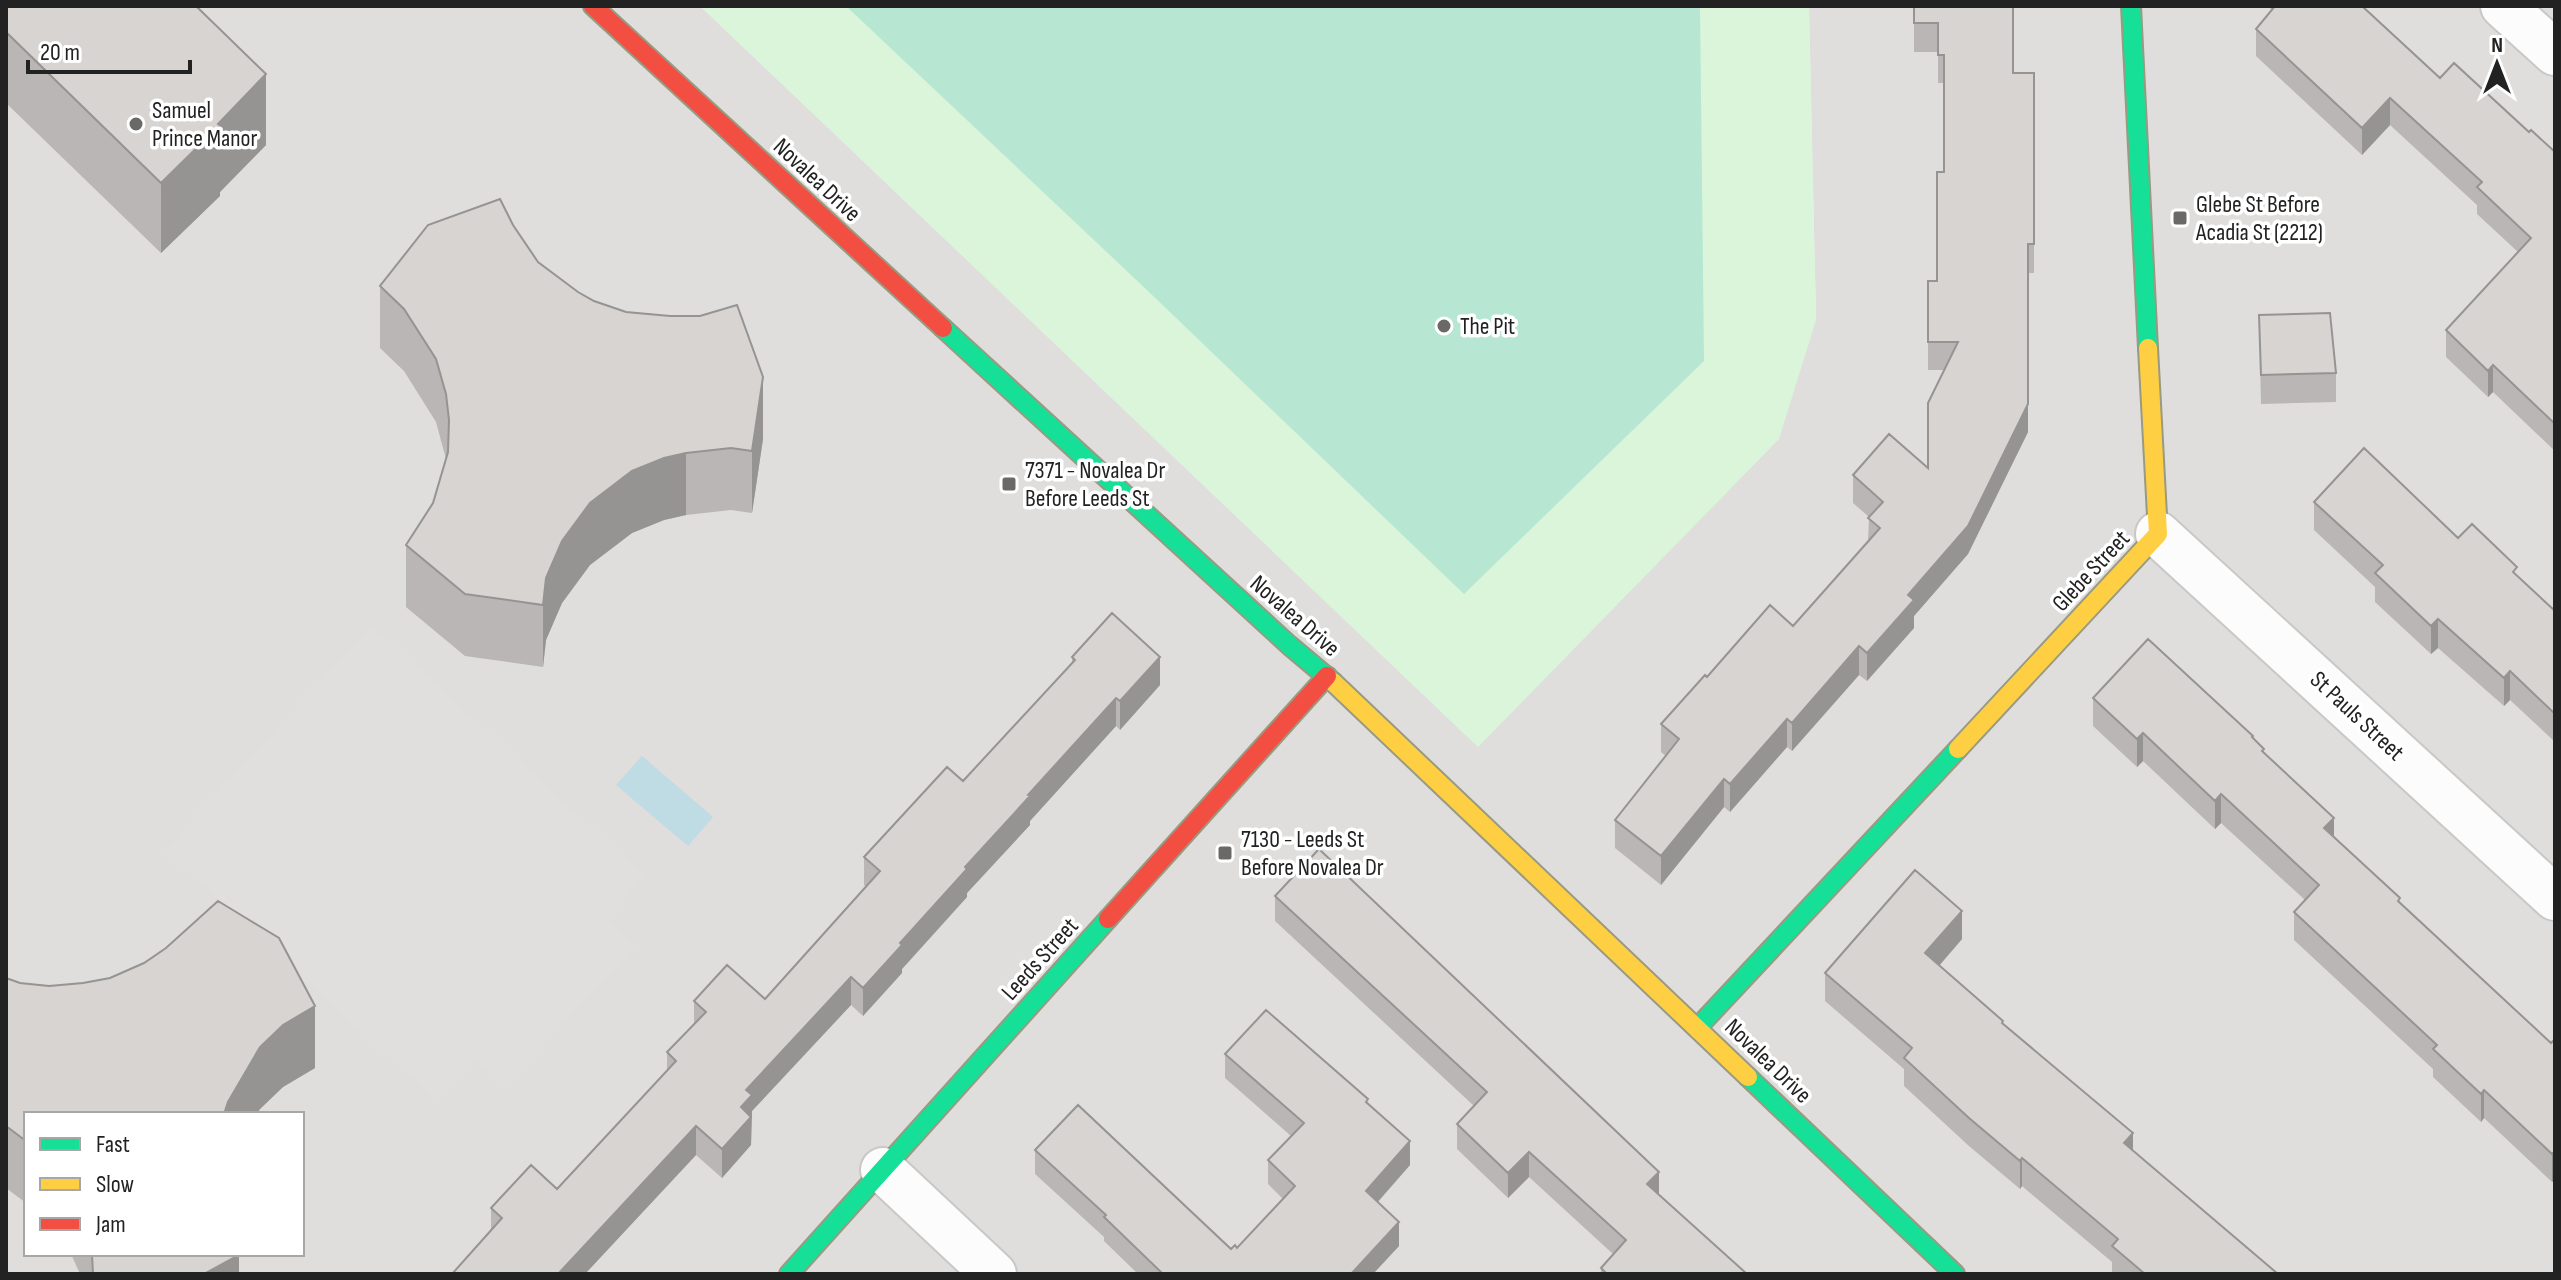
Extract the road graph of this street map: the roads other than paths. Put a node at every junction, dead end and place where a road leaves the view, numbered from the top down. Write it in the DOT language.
graph roads {
  1 [pos="593,6"];
  2 [pos="2131,6"];
  3 [pos="2503,6"];
  4 [pos="2555,53"];
  5 [pos="2158,534"];
  6 [pos="1327,676"];
  7 [pos="2555,898"];
  8 [pos="1698,1027"];
  9 [pos="883,1170"];
  10 [pos="789,1274"];
  11 [pos="994,1274"];
  12 [pos="1955,1274"];
  1 -- 6 [label="street, Novalea Drive"];
  2 -- 5 [label="street, Glebe Street"];
  3 -- 4 [label="street"];
  5 -- 7 [label="street, St Pauls Street"];
  5 -- 8 [label="street, Glebe Street"];
  6 -- 8 [label="street, Novalea Drive"];
  6 -- 9 [label="street, Leeds Street"];
  8 -- 12 [label="street, Novalea Drive"];
  9 -- 10 [label="street, Leeds Street"];
  9 -- 11 [label="street"];
}
